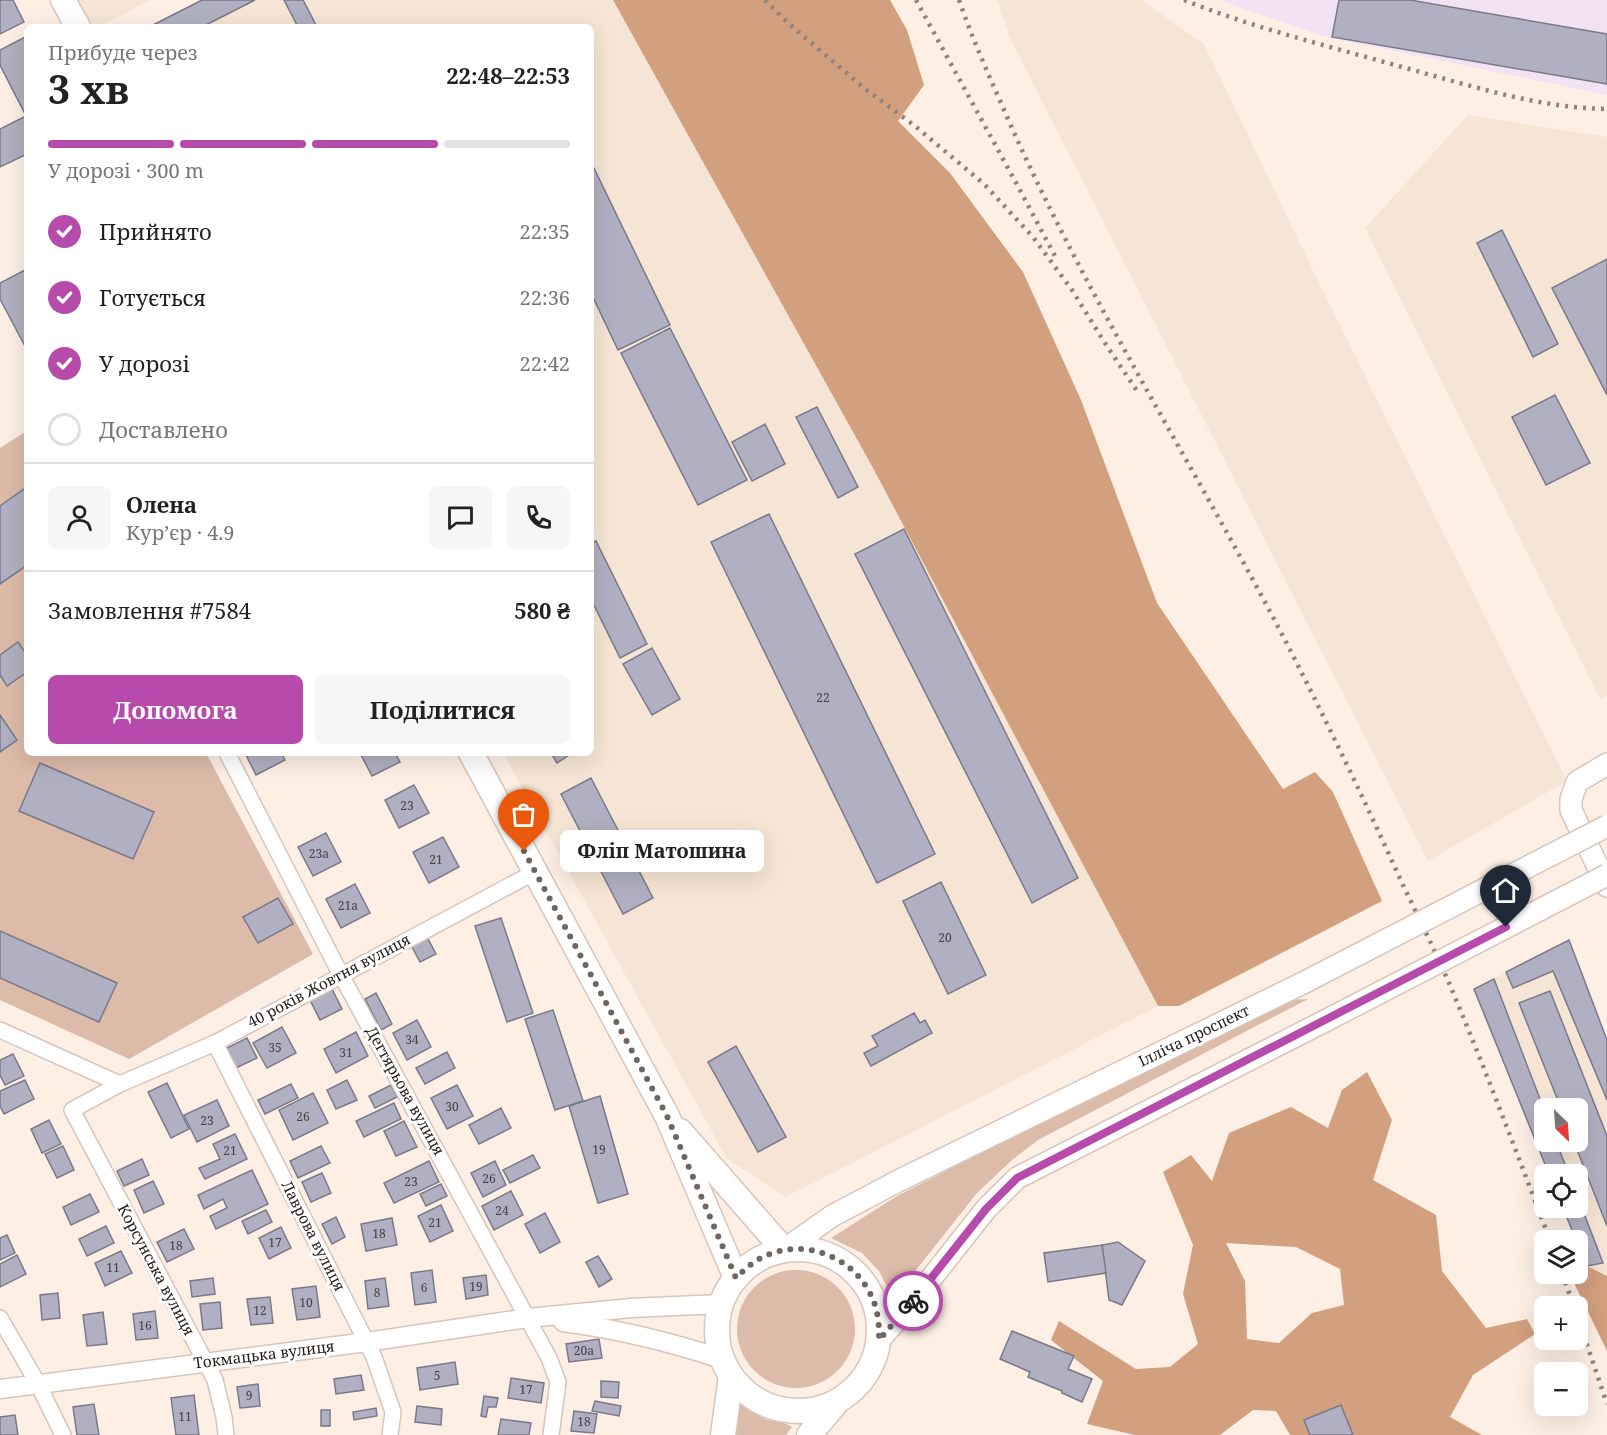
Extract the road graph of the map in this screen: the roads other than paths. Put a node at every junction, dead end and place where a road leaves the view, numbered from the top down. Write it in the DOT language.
graph roads {
  1 [pos="63,0"];
  2 [pos="76,24"];
  3 [pos="228,756"];
  4 [pos="473,756"];
  5 [pos="1607,764"];
  6 [pos="1607,826"];
  7 [pos="535,872"];
  8 [pos="1606,878"];
  9 [pos="341,975"];
  10 [pos="0,1030"];
  11 [pos="215,1042"];
  12 [pos="120,1084"];
  13 [pos="72,1110"];
  14 [pos="667,1116"];
  15 [pos="784,1250"];
  16 [pos="736,1278"];
  17 [pos="721,1304"];
  18 [pos="0,1318"];
  19 [pos="528,1318"];
  20 [pos="879,1340"];
  21 [pos="367,1342"];
  22 [pos="206,1363"];
  23 [pos="726,1368"];
  24 [pos="38,1384"];
  25 [pos="0,1389"];
  26 [pos="839,1400"];
  27 [pos="63,1435"];
  28 [pos="226,1435"];
  29 [pos="390,1435"];
  30 [pos="551,1435"];
  31 [pos="723,1435"];
  32 [pos="809,1435"];
  1 -- 2 [label="main road"];
  3 -- 9 [label="street, Дегтярьова вулиця"];
  4 -- 7 [label="main road"];
  5 -- 8 [label="main road"];
  6 -- 15 [label="main road, Ілліча проспект, bridge"];
  7 -- 9 [label="street, 40 років Жовтня вулиця"];
  7 -- 14 [label="main road"];
  8 -- 20 [label="main road, bridge"];
  9 -- 11 [label="street, 40 років Жовтня вулиця"];
  9 -- 19 [label="street, Дегтярьова вулиця"];
  10 -- 12 [label="street"];
  11 -- 12 [label="street, 40 років Жовтня вулиця"];
  11 -- 21 [label="street, Лаврова вулиця"];
  12 -- 13 [label="street, 40 років Жовтня вулиця"];
  13 -- 22 [label="street, Корсунська вулиця"];
  14 -- 15 [label="main road"];
  14 -- 16 [label="main road"];
  15 -- 16 [label="main road"];
  15 -- 20 [label="main road"];
  16 -- 17 [label="main road"];
  17 -- 19 [label="street, Токмацька вулиця"];
  17 -- 23 [label="main road"];
  18 -- 24 [label="street"];
  19 -- 21 [label="street, Токмацька вулиця"];
  19 -- 23 [label="street, Токмацька вулиця"];
  19 -- 30 [label="street, Дегтярьова вулиця"];
  20 -- 26 [label="main road"];
  21 -- 22 [label="street, Токмацька вулиця"];
  21 -- 29 [label="street, Лаврова вулиця"];
  22 -- 24 [label="street, Токмацька вулиця"];
  22 -- 28 [label="street, Корсунська вулиця"];
  23 -- 26 [label="main road"];
  23 -- 31 [label="main road"];
  24 -- 25 [label="street, Токмацька вулиця"];
  24 -- 27 [label="street"];
  26 -- 32 [label="main road"];
}
